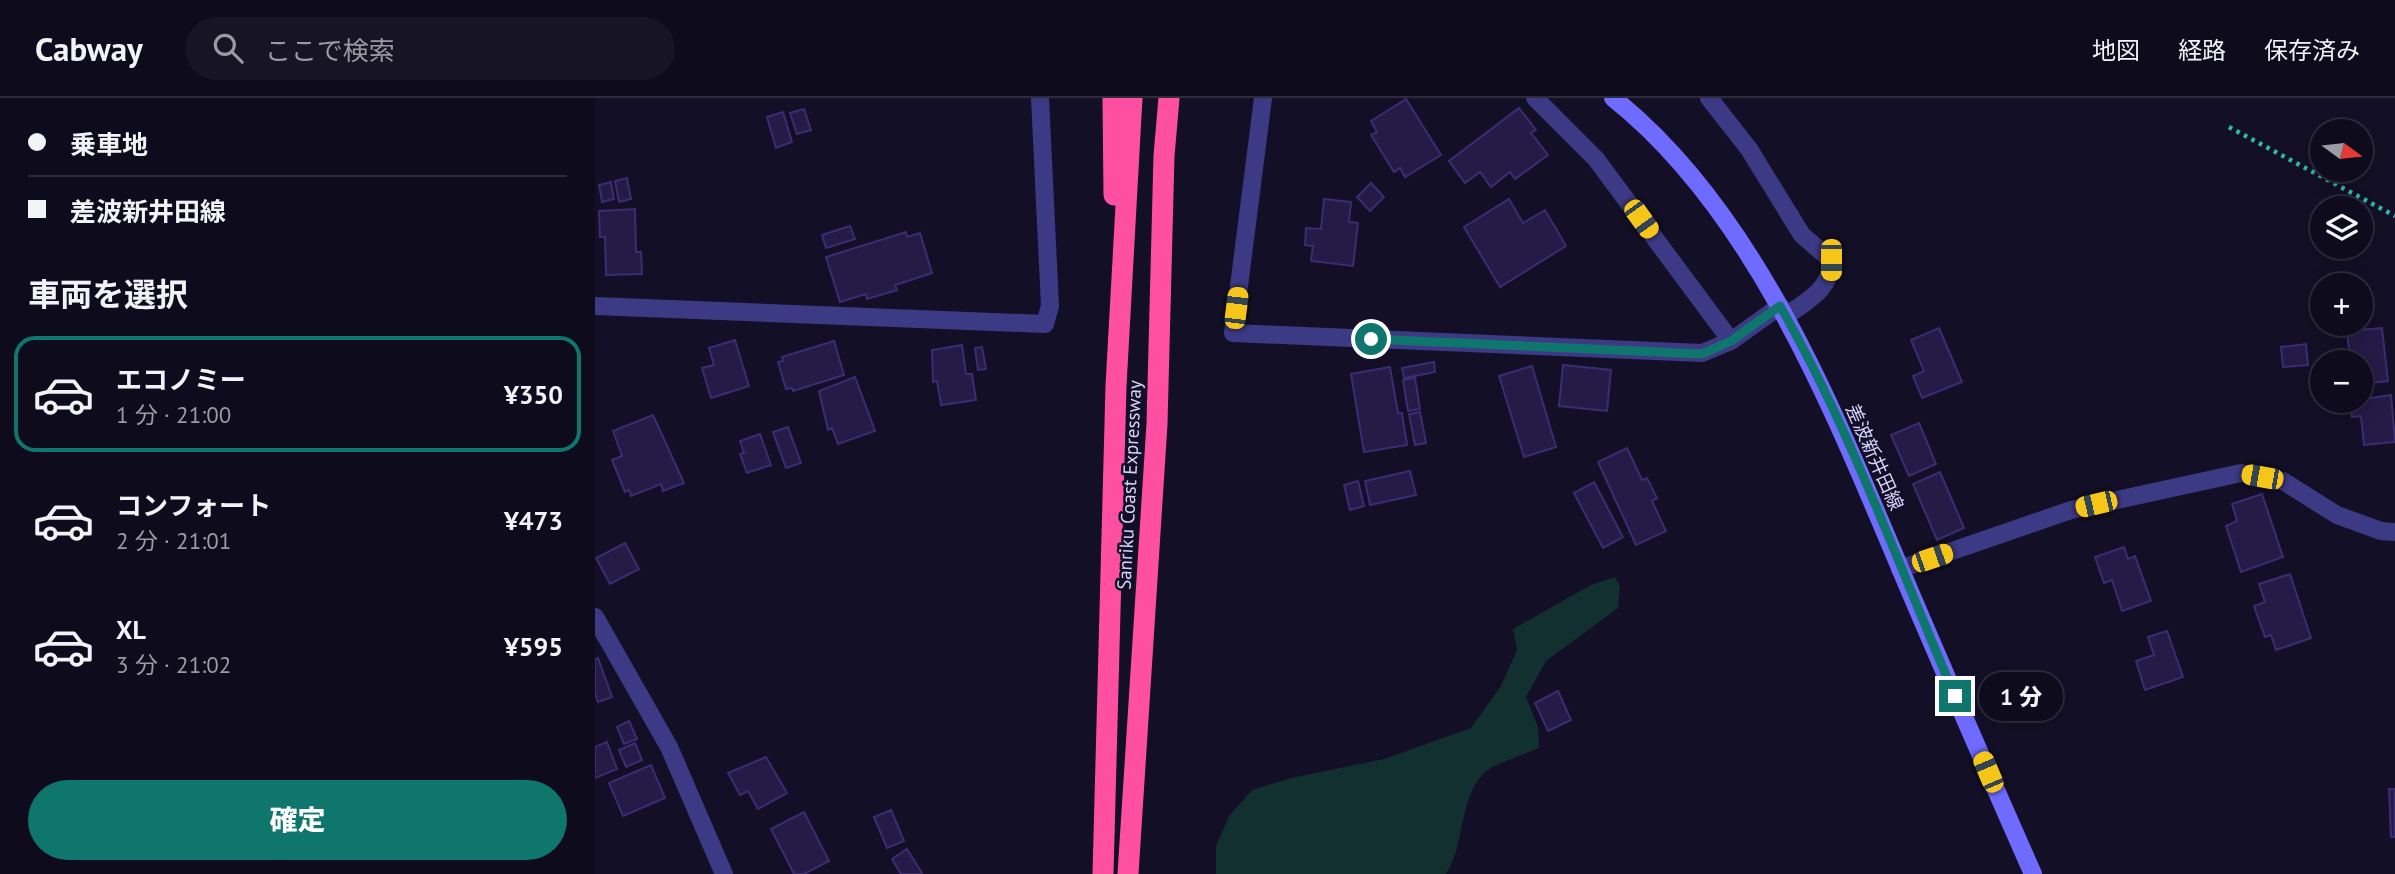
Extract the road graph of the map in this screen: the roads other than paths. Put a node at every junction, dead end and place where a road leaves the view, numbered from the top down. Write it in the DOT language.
graph roads {
  1 [pos="1040,98"];
  2 [pos="1113,98"];
  3 [pos="1132,98"];
  4 [pos="1169,98"];
  5 [pos="1177,98"];
  6 [pos="1263,98"];
  7 [pos="1535,98"];
  8 [pos="1613,98"];
  9 [pos="1709,98"];
  10 [pos="1164,156"];
  11 [pos="595,306"];
  12 [pos="1783,311"];
  13 [pos="1731,341"];
  14 [pos="1116,386"];
  15 [pos="2395,532"];
  16 [pos="1900,569"];
  17 [pos="595,617"];
  18 [pos="724,874"];
  19 [pos="1103,874"];
  20 [pos="1128,874"];
  21 [pos="2033,874"];
  1 -- 11 [label="street"];
  2 -- 14 [label="highway"];
  3 -- 14 [label="highway, Sanriku Coast Expressway"];
  4 -- 10 [label="highway, Sanriku Coast Expressway"];
  5 -- 10 [label="highway"];
  6 -- 13 [label="street"];
  7 -- 13 [label="street"];
  8 -- 12 [label="main road, 差波新井田線"];
  9 -- 12 [label="street"];
  10 -- 20 [label="highway, Sanriku Coast Expressway"];
  12 -- 13 [label="street"];
  12 -- 16 [label="main road, 差波新井田線"];
  14 -- 19 [label="highway, Sanriku Coast Expressway"];
  15 -- 16 [label="street"];
  16 -- 21 [label="main road, 差波新井田線"];
  17 -- 18 [label="street"];
}
